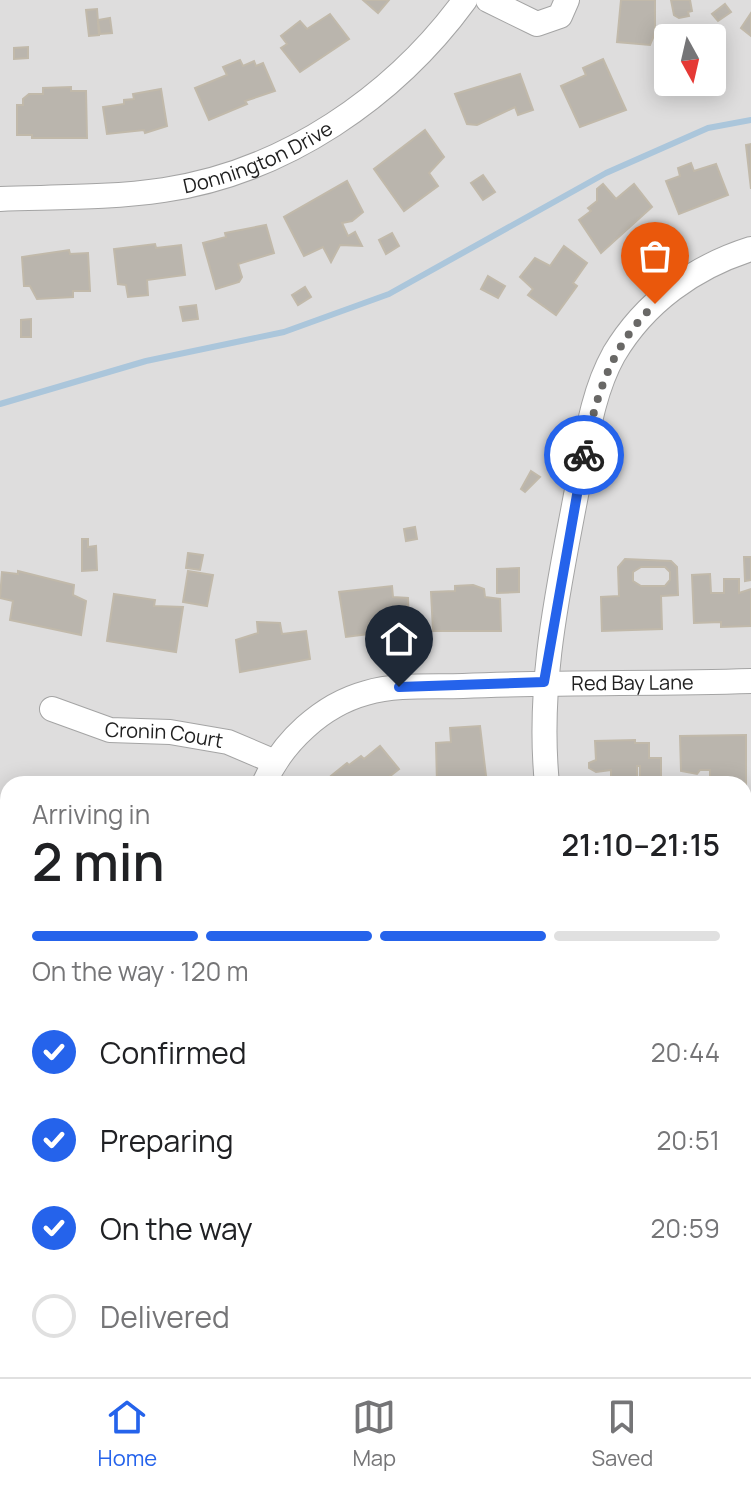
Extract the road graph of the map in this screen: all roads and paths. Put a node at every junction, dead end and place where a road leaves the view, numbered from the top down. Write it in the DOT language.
graph roads {
  1 [pos="465,0"];
  2 [pos="488,0"];
  3 [pos="567,0"];
  4 [pos="0,199"];
  5 [pos="751,249"];
  6 [pos="751,681"];
  7 [pos="544,682"];
  8 [pos="52,709"];
  9 [pos="275,762"];
  10 [pos="268,776"];
  11 [pos="546,776"];
  1 -- 4 [label="street, Donnington Drive"];
  2 -- 3 [label="street"];
  5 -- 7 [label="street"];
  6 -- 7 [label="street, Red Bay Lane"];
  7 -- 9 [label="street, Red Bay Lane"];
  7 -- 11 [label="street"];
  8 -- 9 [label="street, Cronin Court"];
  9 -- 10 [label="street, Red Bay Lane"];
}
